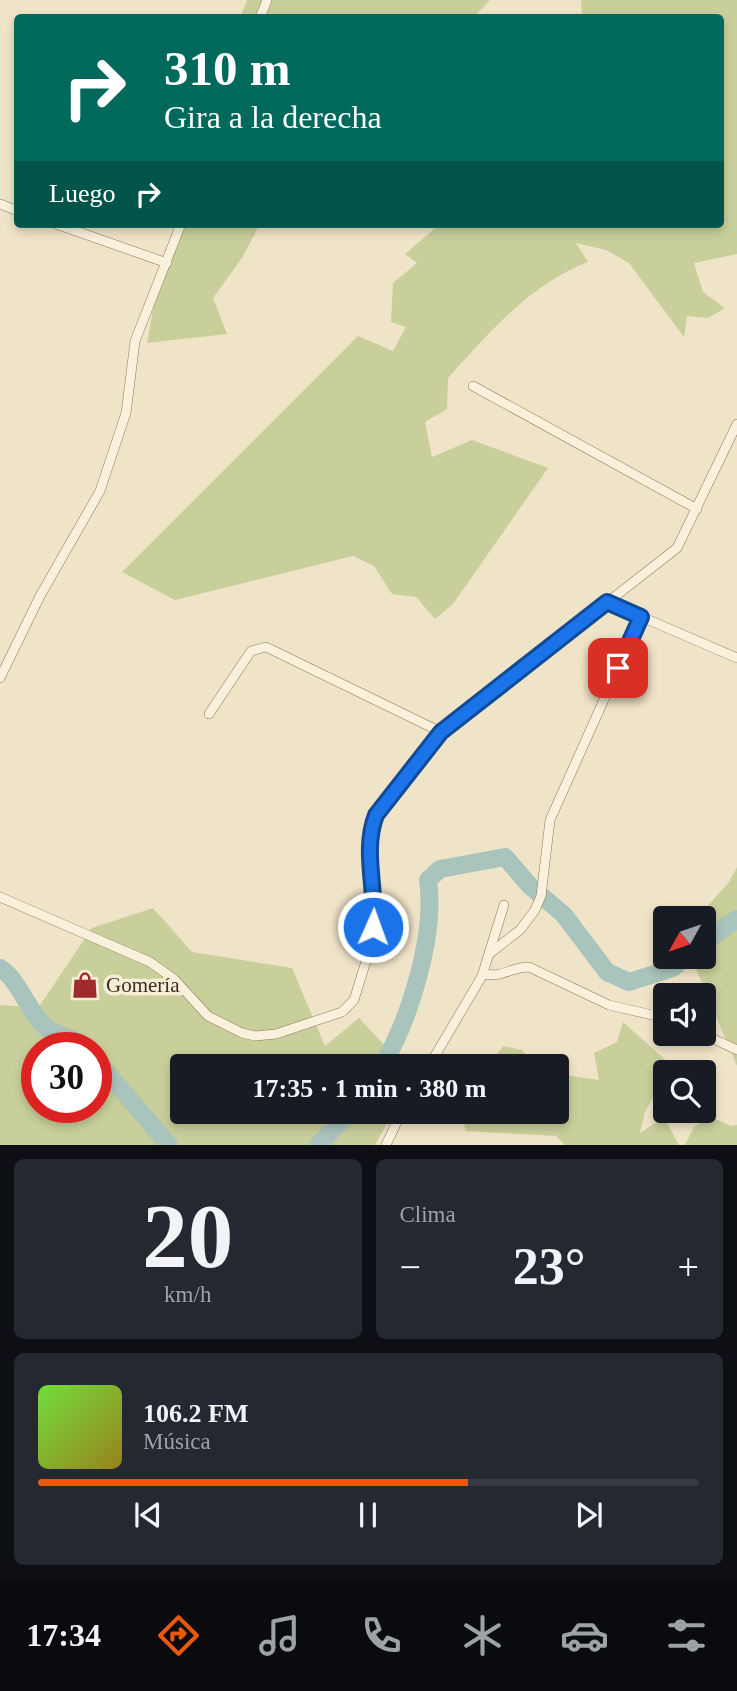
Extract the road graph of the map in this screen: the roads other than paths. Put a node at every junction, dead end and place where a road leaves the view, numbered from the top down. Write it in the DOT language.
graph roads {
  1 [pos="67,228"];
  2 [pos="180,228"];
  3 [pos="167,263"];
  4 [pos="473,386"];
  5 [pos="737,424"];
  6 [pos="697,509"];
  7 [pos="607,602"];
  8 [pos="641,617"];
  9 [pos="737,658"];
  10 [pos="0,678"];
  11 [pos="209,714"];
  12 [pos="441,732"];
  13 [pos="0,897"];
  14 [pos="504,905"];
  15 [pos="489,954"];
  16 [pos="483,974"];
  17 [pos="653,1015"];
  18 [pos="716,1040"];
  19 [pos="737,1050"];
  20 [pos="436,1054"];
  21 [pos="396,1124"];
  22 [pos="386,1145"];
  1 -- 3 [label="street"];
  2 -- 3 [label="street"];
  3 -- 10 [label="street"];
  4 -- 6 [label="street"];
  5 -- 6 [label="street"];
  6 -- 7 [label="street"];
  7 -- 8 [label="street"];
  7 -- 12 [label="street"];
  8 -- 9 [label="street"];
  8 -- 15 [label="street"];
  11 -- 12 [label="street"];
  12 -- 13 [label="street"];
  14 -- 15 [label="street"];
  15 -- 16 [label="street"];
  16 -- 17 [label="street"];
  16 -- 20 [label="street"];
  18 -- 19 [label="street"];
  21 -- 22 [label="street"];
}
